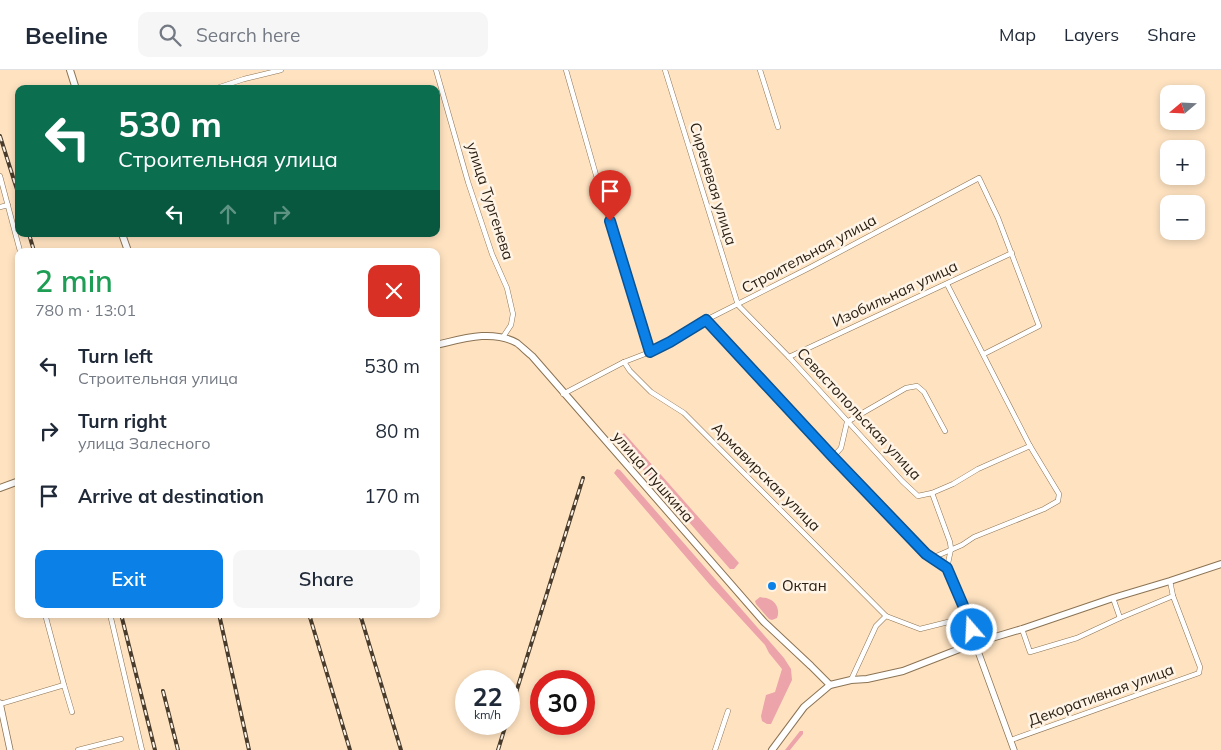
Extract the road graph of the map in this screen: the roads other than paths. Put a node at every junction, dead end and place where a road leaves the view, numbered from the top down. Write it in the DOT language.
graph roads {
  1 [pos="70,70"];
  2 [pos="280,70"];
  3 [pos="436,70"];
  4 [pos="566,70"];
  5 [pos="665,70"];
  6 [pos="760,70"];
  7 [pos="75,85"];
  8 [pos="226,85"];
  9 [pos="778,127"];
  10 [pos="0,176"];
  11 [pos="8,205"];
  12 [pos="0,207"];
  13 [pos="15,232"];
  14 [pos="1012,253"];
  15 [pos="948,284"];
  16 [pos="738,304"];
  17 [pos="706,320"];
  18 [pos="503,337"];
  19 [pos="440,344"];
  20 [pos="650,352"];
  21 [pos="984,354"];
  22 [pos="789,357"];
  23 [pos="624,362"];
  24 [pos="564,394"];
  25 [pos="847,422"];
  26 [pos="945,431"];
  27 [pos="1030,446"];
  28 [pos="833,457"];
  29 [pos="15,482"];
  30 [pos="0,488"];
  31 [pos="932,493"];
  32 [pos="951,549"];
  33 [pos="932,558"];
  34 [pos="1221,564"];
  35 [pos="947,568"];
  36 [pos="1170,581"];
  37 [pos="1173,596"];
  38 [pos="1112,598"];
  39 [pos="886,616"];
  40 [pos="968,617"];
  41 [pos="45,618"];
  42 [pos="111,618"];
  43 [pos="1120,618"];
  44 [pos="1022,630"];
  45 [pos="975,643"];
  46 [pos="851,680"];
  47 [pos="64,685"];
  48 [pos="830,685"];
  49 [pos="0,703"];
  50 [pos="728,711"];
  51 [pos="72,712"];
  52 [pos="121,739"];
  53 [pos="1011,740"];
  54 [pos="10,750"];
  55 [pos="78,750"];
  56 [pos="142,750"];
  57 [pos="715,750"];
  58 [pos="772,750"];
  59 [pos="1014,750"];
  1 -- 7 [label="main road"];
  2 -- 8 [label="street"];
  3 -- 18 [label="street, улица Тургенева"];
  4 -- 20 [label="street"];
  5 -- 16 [label="street, Сиреневая улица"];
  6 -- 9 [label="street"];
  10 -- 11 [label="street"];
  11 -- 12 [label="street"];
  11 -- 13 [label="street"];
  14 -- 15 [label="street, Изобильная улица"];
  14 -- 16 [label="street, Строительная улица"];
  14 -- 21 [label="street"];
  15 -- 21 [label="street"];
  15 -- 22 [label="street, Изобильная улица"];
  16 -- 17 [label="street, Строительная улица"];
  16 -- 22 [label="street, Севастопольская улица"];
  17 -- 20 [label="street, Строительная улица"];
  17 -- 28 [label="street"];
  18 -- 19 [label="main road, улица Пушкина"];
  18 -- 24 [label="main road, улица Пушкина"];
  20 -- 23 [label="street, Строительная улица"];
  21 -- 27 [label="street"];
  22 -- 25 [label="street, Севастопольская улица"];
  23 -- 24 [label="street, Строительная улица"];
  23 -- 39 [label="street, Армавирская улица"];
  24 -- 48 [label="main road, улица Пушкина"];
  25 -- 26 [label="street"];
  25 -- 28 [label="street"];
  25 -- 31 [label="street, Севастопольская улица"];
  27 -- 31 [label="street"];
  27 -- 32 [label="street"];
  28 -- 33 [label="street"];
  29 -- 30 [label="main road"];
  31 -- 32 [label="street, Севастопольская улица"];
  32 -- 33 [label="street"];
  32 -- 35 [label="street, Севастопольская улица"];
  33 -- 35 [label="street"];
  34 -- 36 [label="main road"];
  35 -- 40 [label="street"];
  36 -- 37 [label="street"];
  36 -- 38 [label="main road"];
  37 -- 43 [label="street"];
  37 -- 53 [label="street, Декоративная улица"];
  38 -- 43 [label="street"];
  38 -- 44 [label="main road"];
  39 -- 40 [label="street, Армавирская улица"];
  39 -- 46 [label="street"];
  40 -- 45 [label="street"];
  41 -- 47 [label="street"];
  42 -- 56 [label="street"];
  43 -- 44 [label="street"];
  44 -- 45 [label="main road"];
  45 -- 46 [label="main road"];
  45 -- 53 [label="street"];
  46 -- 48 [label="main road"];
  47 -- 49 [label="street"];
  47 -- 51 [label="street"];
  48 -- 58 [label="main road"];
  49 -- 54 [label="street"];
  50 -- 57 [label="street"];
  52 -- 55 [label="street"];
  53 -- 59 [label="street"];
}
